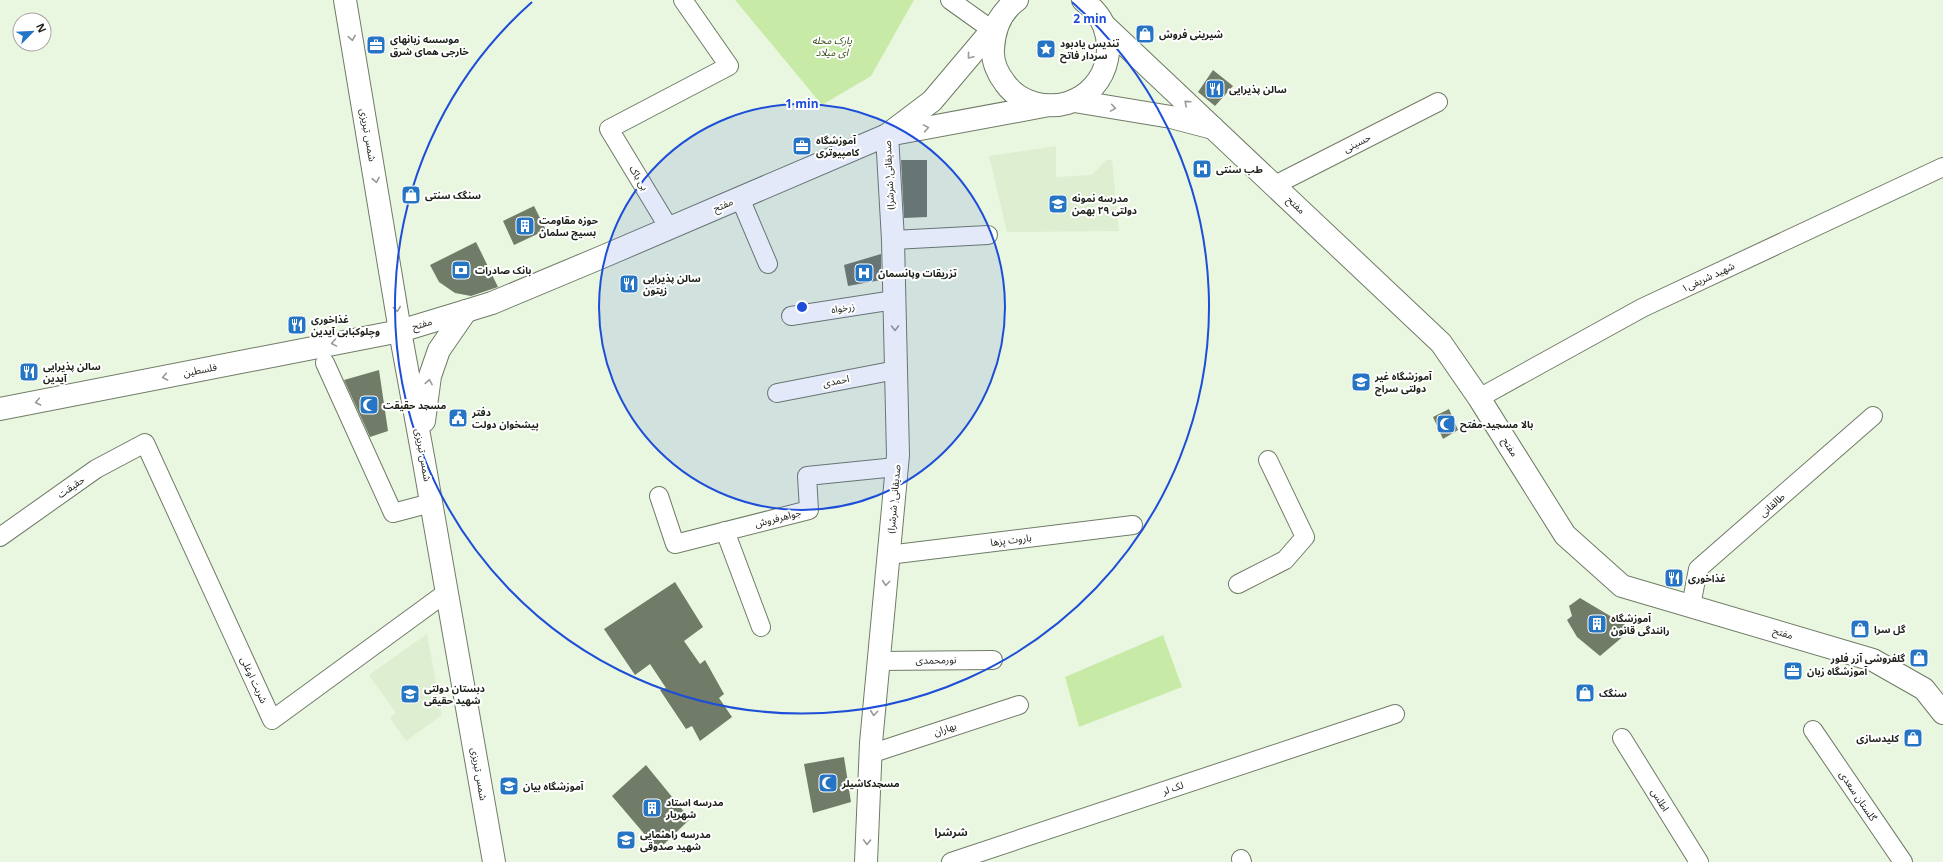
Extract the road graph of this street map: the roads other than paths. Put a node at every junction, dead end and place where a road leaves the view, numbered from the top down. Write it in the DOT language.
graph roads {
  1 [pos="345,0"];
  2 [pos="683,0"];
  3 [pos="950,0"];
  4 [pos="1083,0"];
  5 [pos="1004,15"];
  6 [pos="1104,25"];
  7 [pos="1074,101"];
  8 [pos="1438,102"];
  9 [pos="1045,106"];
  10 [pos="1216,129"];
  11 [pos="887,135"];
  12 [pos="1943,167"];
  13 [pos="1275,185"];
  14 [pos="740,198"];
  15 [pos="669,228"];
  16 [pos="988,235"];
  17 [pos="892,240"];
  18 [pos="768,264"];
  19 [pos="894,300"];
  20 [pos="466,311"];
  21 [pos="791,316"];
  22 [pos="400,331"];
  23 [pos="325,362"];
  24 [pos="896,370"];
  25 [pos="777,393"];
  26 [pos="1479,398"];
  27 [pos="0,409"];
  28 [pos="1873,416"];
  29 [pos="145,443"];
  30 [pos="1268,460"];
  31 [pos="424,462"];
  32 [pos="896,467"];
  33 [pos="659,496"];
  34 [pos="432,503"];
  35 [pos="1133,525"];
  36 [pos="2,530"];
  37 [pos="725,531"];
  38 [pos="888,555"];
  39 [pos="1238,584"];
  40 [pos="447,592"];
  41 [pos="1691,606"];
  42 [pos="761,627"];
  43 [pos="993,660"];
  44 [pos="878,661"];
  45 [pos="1019,705"];
  46 [pos="1943,713"];
  47 [pos="1395,714"];
  48 [pos="1813,730"];
  49 [pos="1622,738"];
  50 [pos="870,754"];
  51 [pos="494,862"];
  52 [pos="866,862"];
  53 [pos="951,862"];
  54 [pos="1699,862"];
  55 [pos="1903,862"];
  1 -- 22 [label="main road, شمس تبریزی, one-way"];
  2 -- 15 [label="street, بی باک"];
  3 -- 5 [label="street"];
  4 -- 6 [label="main road"];
  5 -- 9 [label="main road"];
  5 -- 11 [label="main road, مفتح, one-way"];
  6 -- 7 [label="main road"];
  10 -- 6 [label="main road, one-way"];
  7 -- 9 [label="main road"];
  7 -- 10 [label="main road, مفتح, one-way"];
  8 -- 13 [label="street, حسینی"];
  11 -- 9 [label="main road, one-way"];
  10 -- 13 [label="main road, مفتح"];
  11 -- 14 [label="main road, مفتح"];
  11 -- 17 [label="main road, (شرشرا )صدیقانی"];
  12 -- 26 [label="street, شهید شریفی۱"];
  13 -- 26 [label="main road, مفتح"];
  14 -- 15 [label="main road, مفتح"];
  14 -- 18 [label="street"];
  15 -- 20 [label="main road, مفتح"];
  16 -- 17 [label="street"];
  17 -- 19 [label="main road, (شرشرا )صدیقانی"];
  19 -- 21 [label="street, زرخواه"];
  19 -- 24 [label="main road, (شرشرا )صدیقانی, one-way"];
  20 -- 22 [label="main road, مفتح"];
  31 -- 20 [label="main road, one-way"];
  22 -- 27 [label="main road, فلسطین, one-way"];
  22 -- 31 [label="main road, شمس تبریزی"];
  23 -- 34 [label="street"];
  24 -- 25 [label="street, احمدی"];
  24 -- 32 [label="main road, (شرشرا )صدیقانی"];
  26 -- 41 [label="main road, مفتح"];
  28 -- 41 [label="street, طالقانی"];
  29 -- 36 [label="street, حقیقت"];
  29 -- 40 [label="street, شربت اوغلی"];
  30 -- 39 [label="street"];
  31 -- 34 [label="main road, شمس تبریزی"];
  32 -- 37 [label="street, جواهرفروش"];
  32 -- 38 [label="main road, (شرشرا )صدیقانی"];
  33 -- 37 [label="street, جواهرفروش"];
  34 -- 40 [label="main road, شمس تبریزی"];
  35 -- 38 [label="street, باروت پزها"];
  37 -- 42 [label="street"];
  38 -- 44 [label="main road, (شرشرا )صدیقانی, one-way"];
  40 -- 51 [label="main road, شمس تبریزی"];
  41 -- 46 [label="main road, مفتح"];
  43 -- 44 [label="street, نورمحمدی"];
  44 -- 50 [label="main road, (شرشرا )صدیقانی, one-way"];
  45 -- 50 [label="street, بهاران"];
  47 -- 53 [label="street, لک لر"];
  48 -- 55 [label="street, گلستان سعدی"];
  49 -- 54 [label="street, اطلس"];
  50 -- 52 [label="main road, (شرشرا )صدیقانی, one-way"];
}
